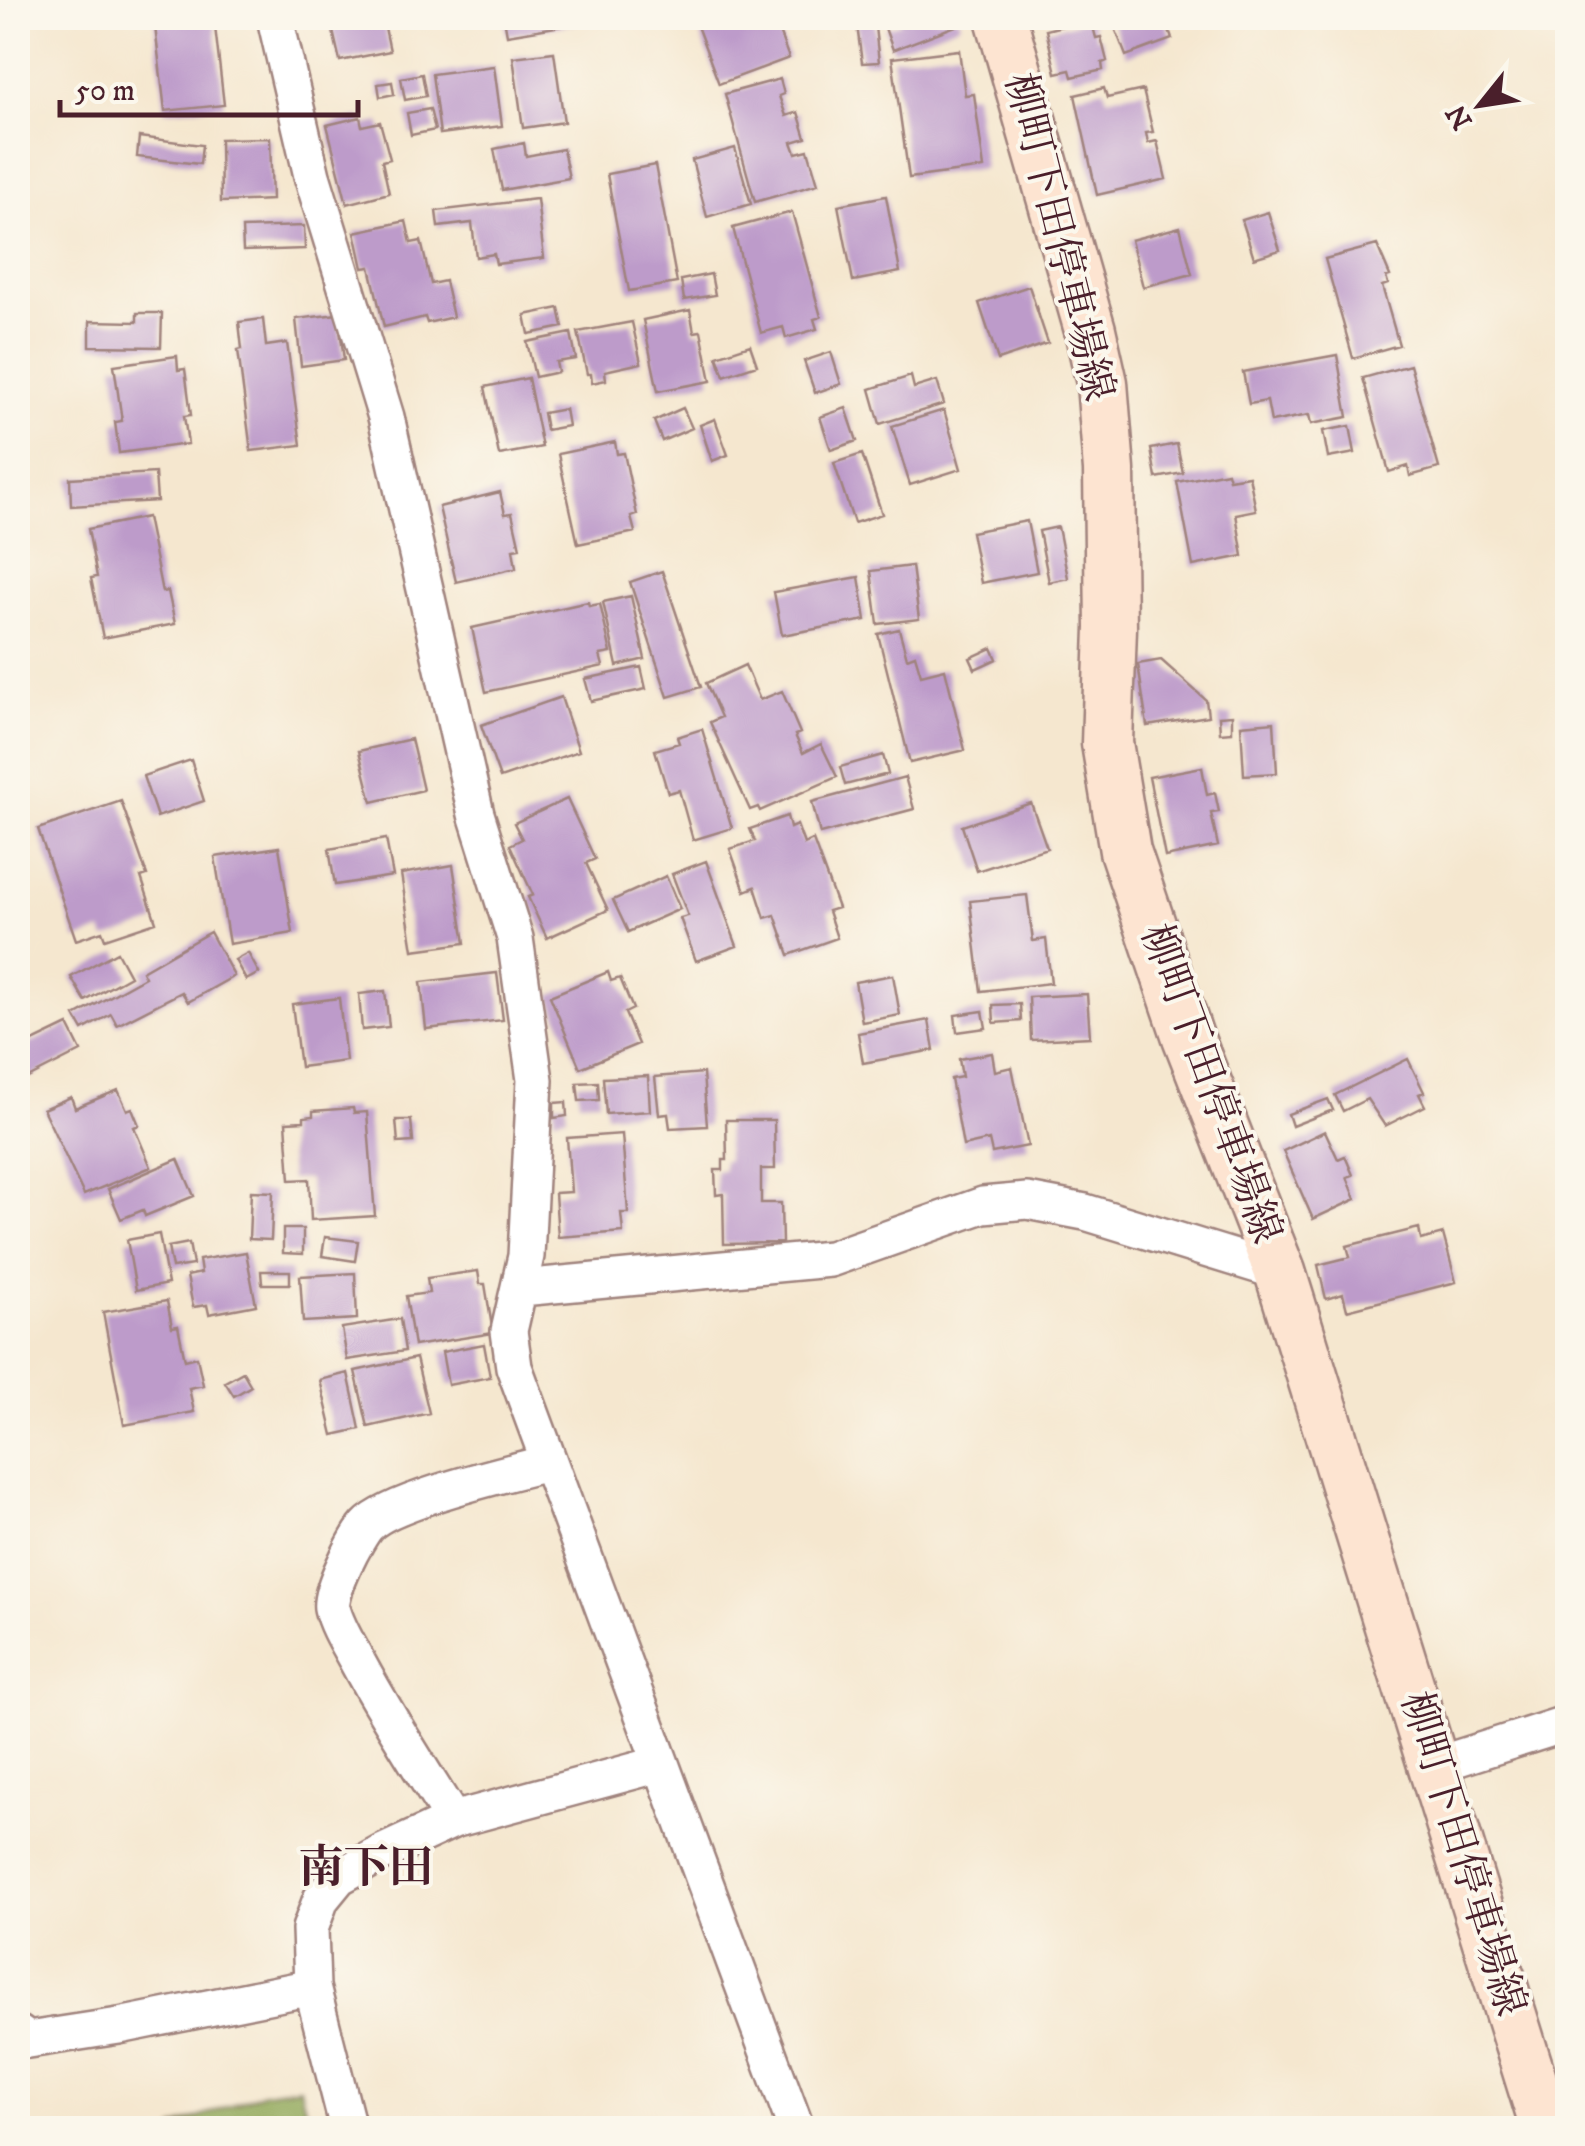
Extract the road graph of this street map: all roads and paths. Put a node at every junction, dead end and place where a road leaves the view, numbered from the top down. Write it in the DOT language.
graph roads {
  1 [pos="275,18"];
  2 [pos="1001,18"];
  3 [pos="1280,1272"];
  4 [pos="520,1288"];
  5 [pos="547,1463"];
  6 [pos="1568,1722"];
  7 [pos="660,1764"];
  8 [pos="1436,1766"];
  9 [pos="452,1820"];
  10 [pos="312,1987"];
  11 [pos="18,2033"];
  12 [pos="348,2128"];
  13 [pos="796,2128"];
  14 [pos="1546,2128"];
  1 -- 4 [label="street"];
  2 -- 3 [label="main road, 柳町下田停車場線"];
  3 -- 4 [label="street"];
  3 -- 8 [label="main road, 柳町下田停車場線"];
  4 -- 5 [label="street"];
  5 -- 7 [label="street"];
  5 -- 9 [label="street"];
  6 -- 8 [label="street"];
  7 -- 9 [label="street"];
  7 -- 13 [label="street"];
  8 -- 14 [label="main road, 柳町下田停車場線"];
  9 -- 10 [label="street"];
  10 -- 11 [label="street"];
  10 -- 12 [label="street"];
}
